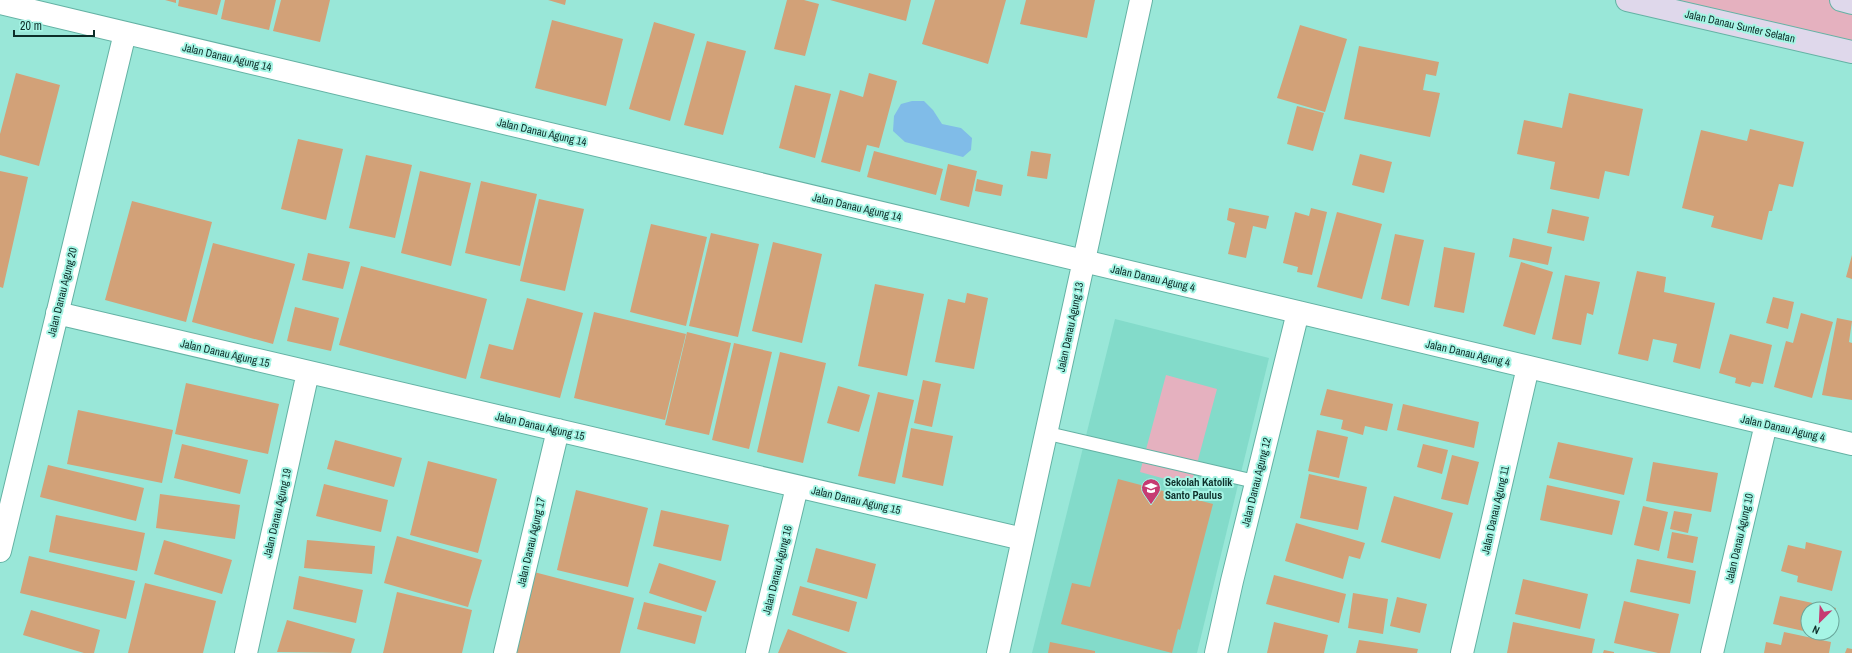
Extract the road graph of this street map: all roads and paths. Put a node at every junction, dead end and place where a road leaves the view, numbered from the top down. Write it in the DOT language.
graph roads {
  1 [pos="1141,0"];
  2 [pos="1627,0"];
  3 [pos="1841,0"];
  4 [pos="0,3"];
  5 [pos="1852,3"];
  6 [pos="125,33"];
  7 [pos="1852,52"];
  8 [pos="1084,262"];
  9 [pos="1298,312"];
  10 [pos="57,313"];
  11 [pos="1528,367"];
  12 [pos="308,372"];
  13 [pos="1766,424"];
  14 [pos="558,430"];
  15 [pos="1046,433"];
  16 [pos="1852,444"];
  17 [pos="1256,482"];
  18 [pos="797,487"];
  19 [pos="1023,539"];
  20 [pos="0,551"];
  21 [pos="246,653"];
  22 [pos="505,653"];
  23 [pos="757,653"];
  24 [pos="998,653"];
  25 [pos="1216,653"];
  26 [pos="1462,653"];
  27 [pos="1712,653"];
  1 -- 8 [label="street, Jalan Danau Agung 13"];
  2 -- 7 [label="street, Jalan Danau Sunter Selatan"];
  3 -- 5 [label="street"];
  4 -- 6 [label="street, Jalan Danau Agung 14"];
  6 -- 8 [label="street, Jalan Danau Agung 14"];
  6 -- 10 [label="street, Jalan Danau Agung 20"];
  8 -- 9 [label="street, Jalan Danau Agung 4"];
  8 -- 15 [label="street, Jalan Danau Agung 13"];
  9 -- 11 [label="street, Jalan Danau Agung 4"];
  9 -- 17 [label="street, Jalan Danau Agung 12"];
  10 -- 12 [label="street, Jalan Danau Agung 15"];
  10 -- 20 [label="street, Jalan Danau Agung 20"];
  11 -- 13 [label="street, Jalan Danau Agung 4"];
  11 -- 26 [label="street, Jalan Danau Agung 11"];
  12 -- 14 [label="street, Jalan Danau Agung 15"];
  12 -- 21 [label="street, Jalan Danau Agung 19"];
  13 -- 16 [label="street, Jalan Danau Agung 4"];
  13 -- 27 [label="street, Jalan Danau Agung 10"];
  14 -- 18 [label="street, Jalan Danau Agung 15"];
  14 -- 22 [label="street, Jalan Danau Agung 17"];
  15 -- 17 [label="lane"];
  15 -- 19 [label="street, Jalan Danau Agung 13"];
  17 -- 25 [label="street, Jalan Danau Agung 12"];
  18 -- 19 [label="street, Jalan Danau Agung 15"];
  18 -- 23 [label="street, Jalan Danau Agung 16"];
  19 -- 24 [label="street, Jalan Danau Agung 13"];
}
